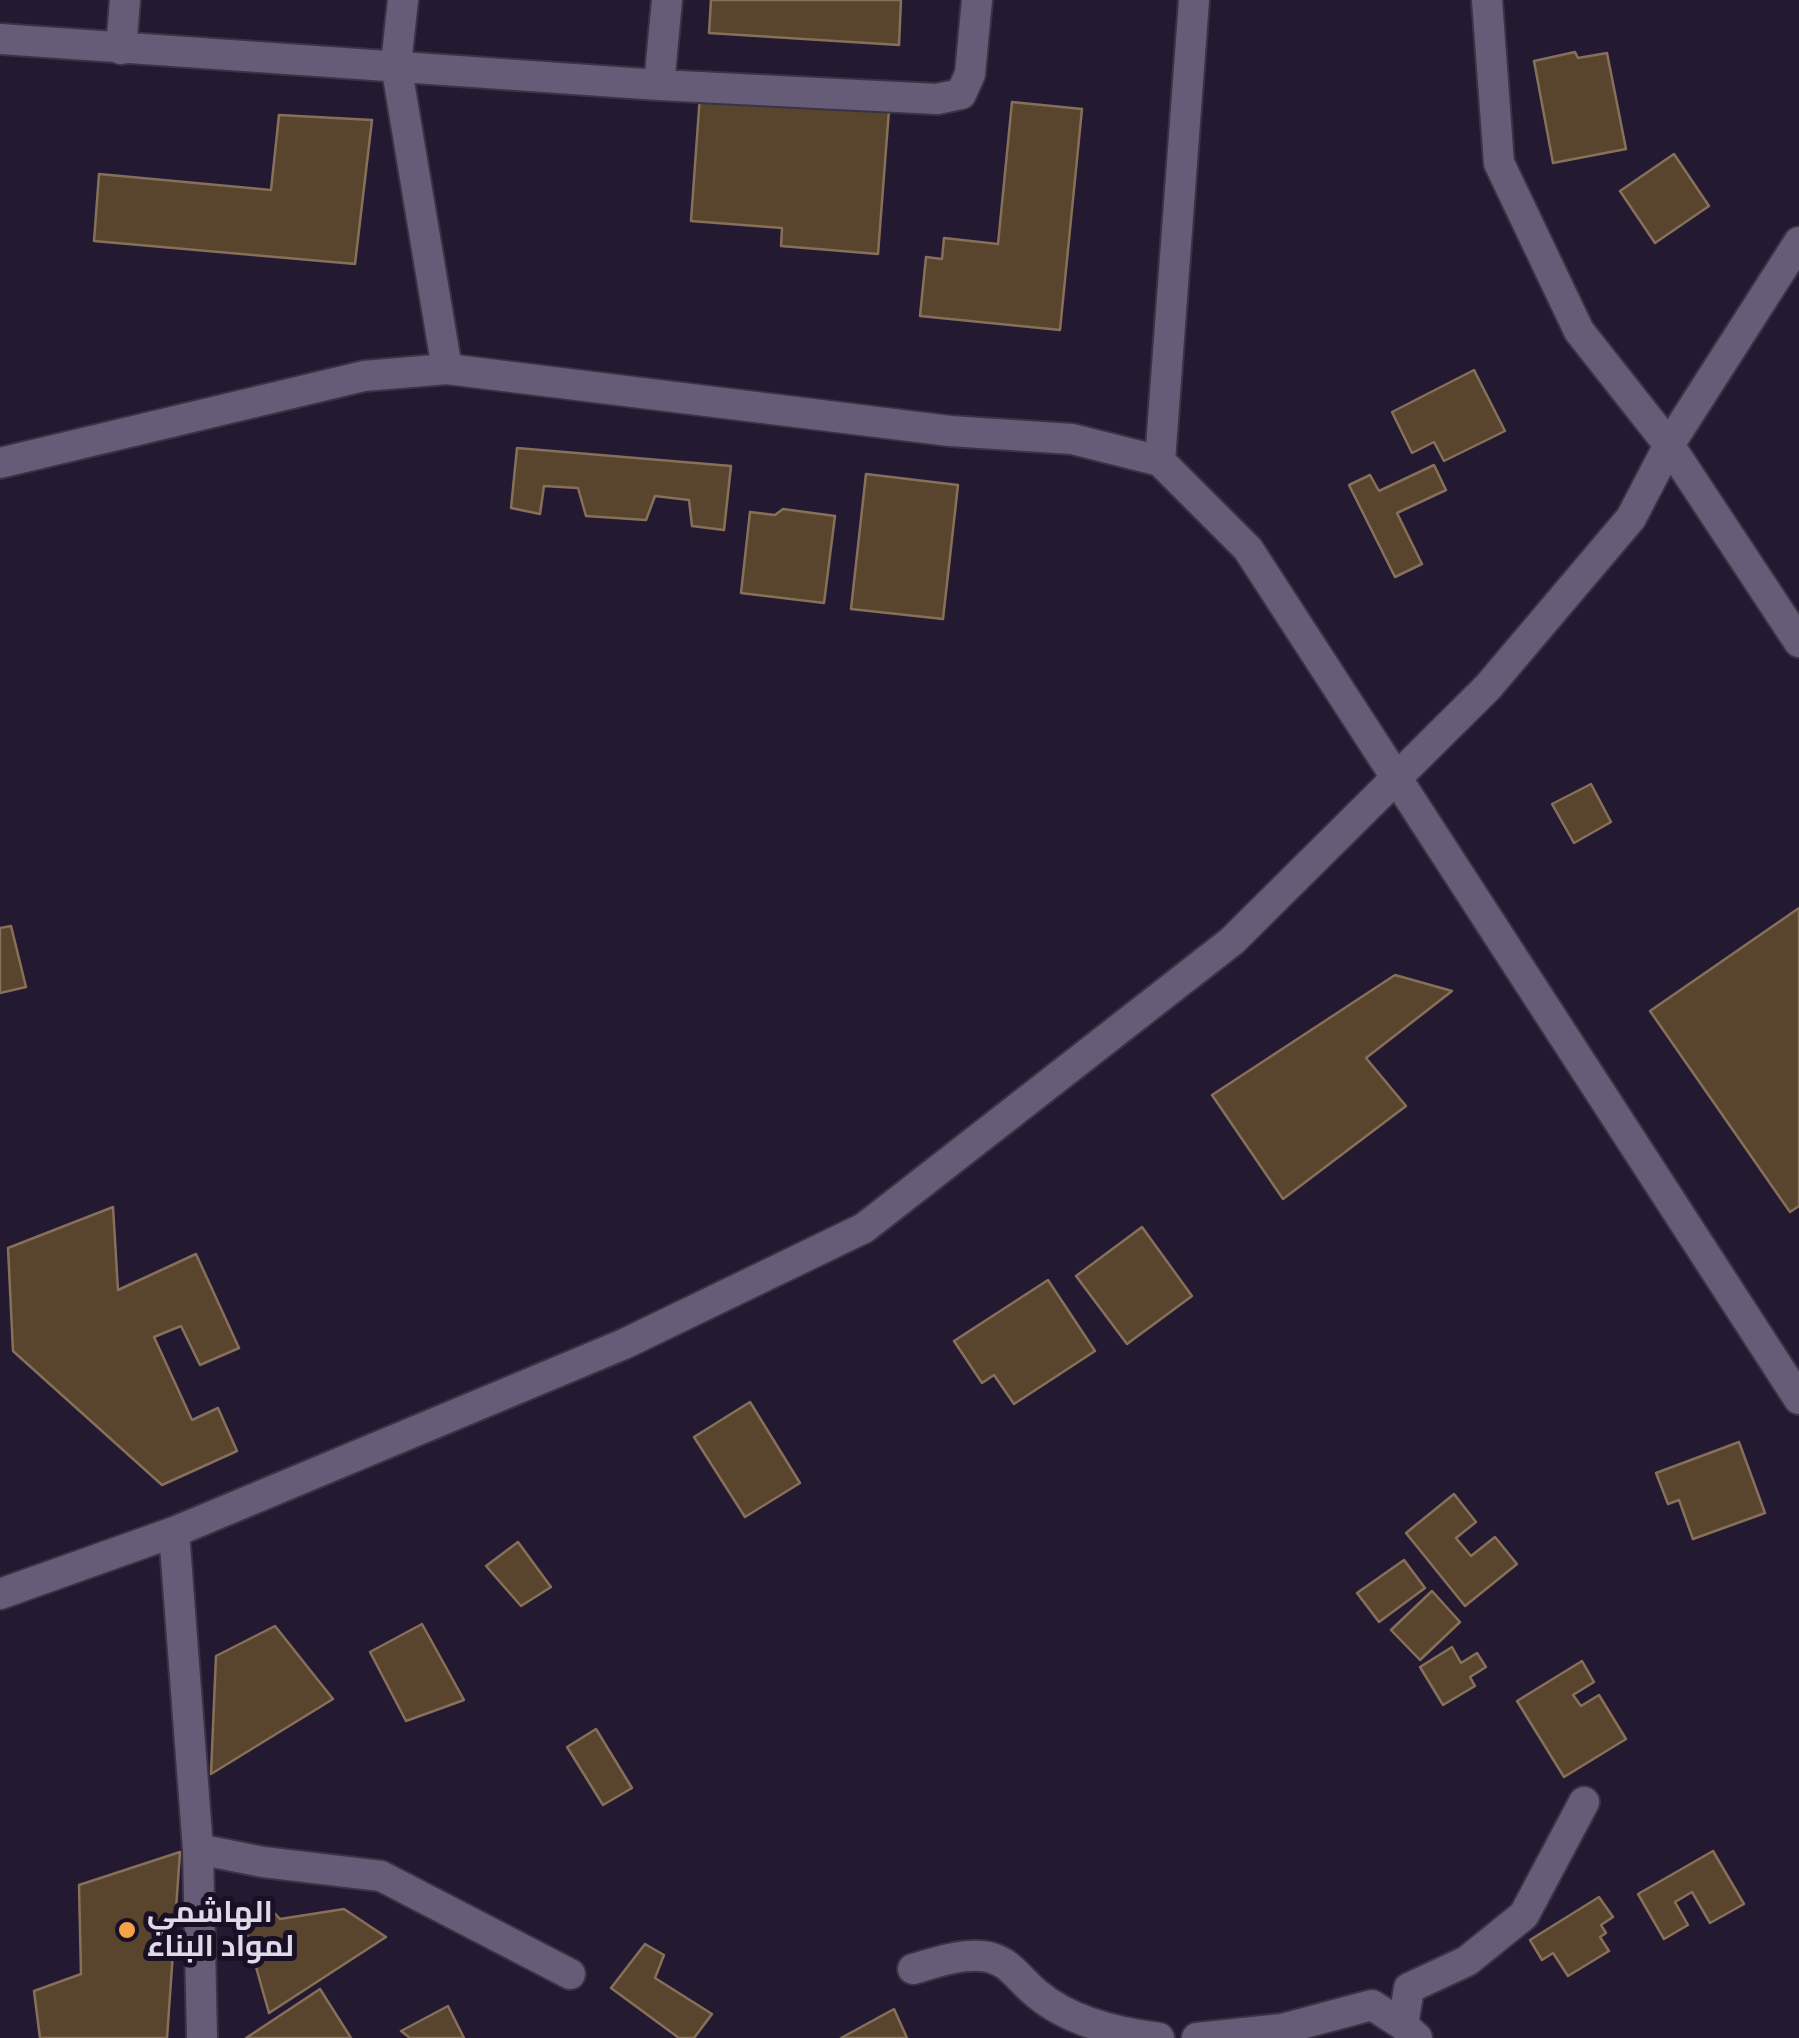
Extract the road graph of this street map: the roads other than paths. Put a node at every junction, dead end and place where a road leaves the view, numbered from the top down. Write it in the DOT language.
graph roads {
  1 [pos="125,0"];
  2 [pos="403,0"];
  3 [pos="667,0"];
  4 [pos="976,0"];
  5 [pos="1194,0"];
  6 [pos="1487,0"];
  7 [pos="0,39"];
  8 [pos="120,49"];
  9 [pos="396,64"];
  10 [pos="660,86"];
  11 [pos="1799,242"];
  12 [pos="447,369"];
  13 [pos="1669,445"];
  14 [pos="1160,461"];
  15 [pos="0,462"];
  16 [pos="1799,642"];
  17 [pos="1394,777"];
  18 [pos="1799,1400"];
  19 [pos="174,1532"];
  20 [pos="0,1594"];
  21 [pos="1584,1802"];
  22 [pos="198,1850"];
  23 [pos="913,1969"];
  24 [pos="570,1974"];
  25 [pos="1410,2031"];
  26 [pos="202,2038"];
  27 [pos="1160,2038"];
  28 [pos="1197,2038"];
  1 -- 8 [label="street"];
  2 -- 9 [label="street"];
  3 -- 10 [label="street"];
  4 -- 10 [label="street"];
  5 -- 14 [label="street"];
  6 -- 13 [label="street"];
  7 -- 8 [label="street"];
  8 -- 9 [label="street"];
  9 -- 10 [label="street"];
  9 -- 12 [label="street"];
  11 -- 13 [label="street"];
  12 -- 14 [label="street"];
  12 -- 15 [label="street"];
  13 -- 16 [label="street"];
  13 -- 17 [label="street"];
  14 -- 17 [label="street"];
  17 -- 18 [label="street"];
  17 -- 19 [label="street"];
  19 -- 20 [label="street"];
  19 -- 22 [label="street"];
  21 -- 25 [label="street"];
  22 -- 24 [label="street"];
  22 -- 26 [label="street"];
  23 -- 27 [label="street"];
  25 -- 28 [label="street"];
}
